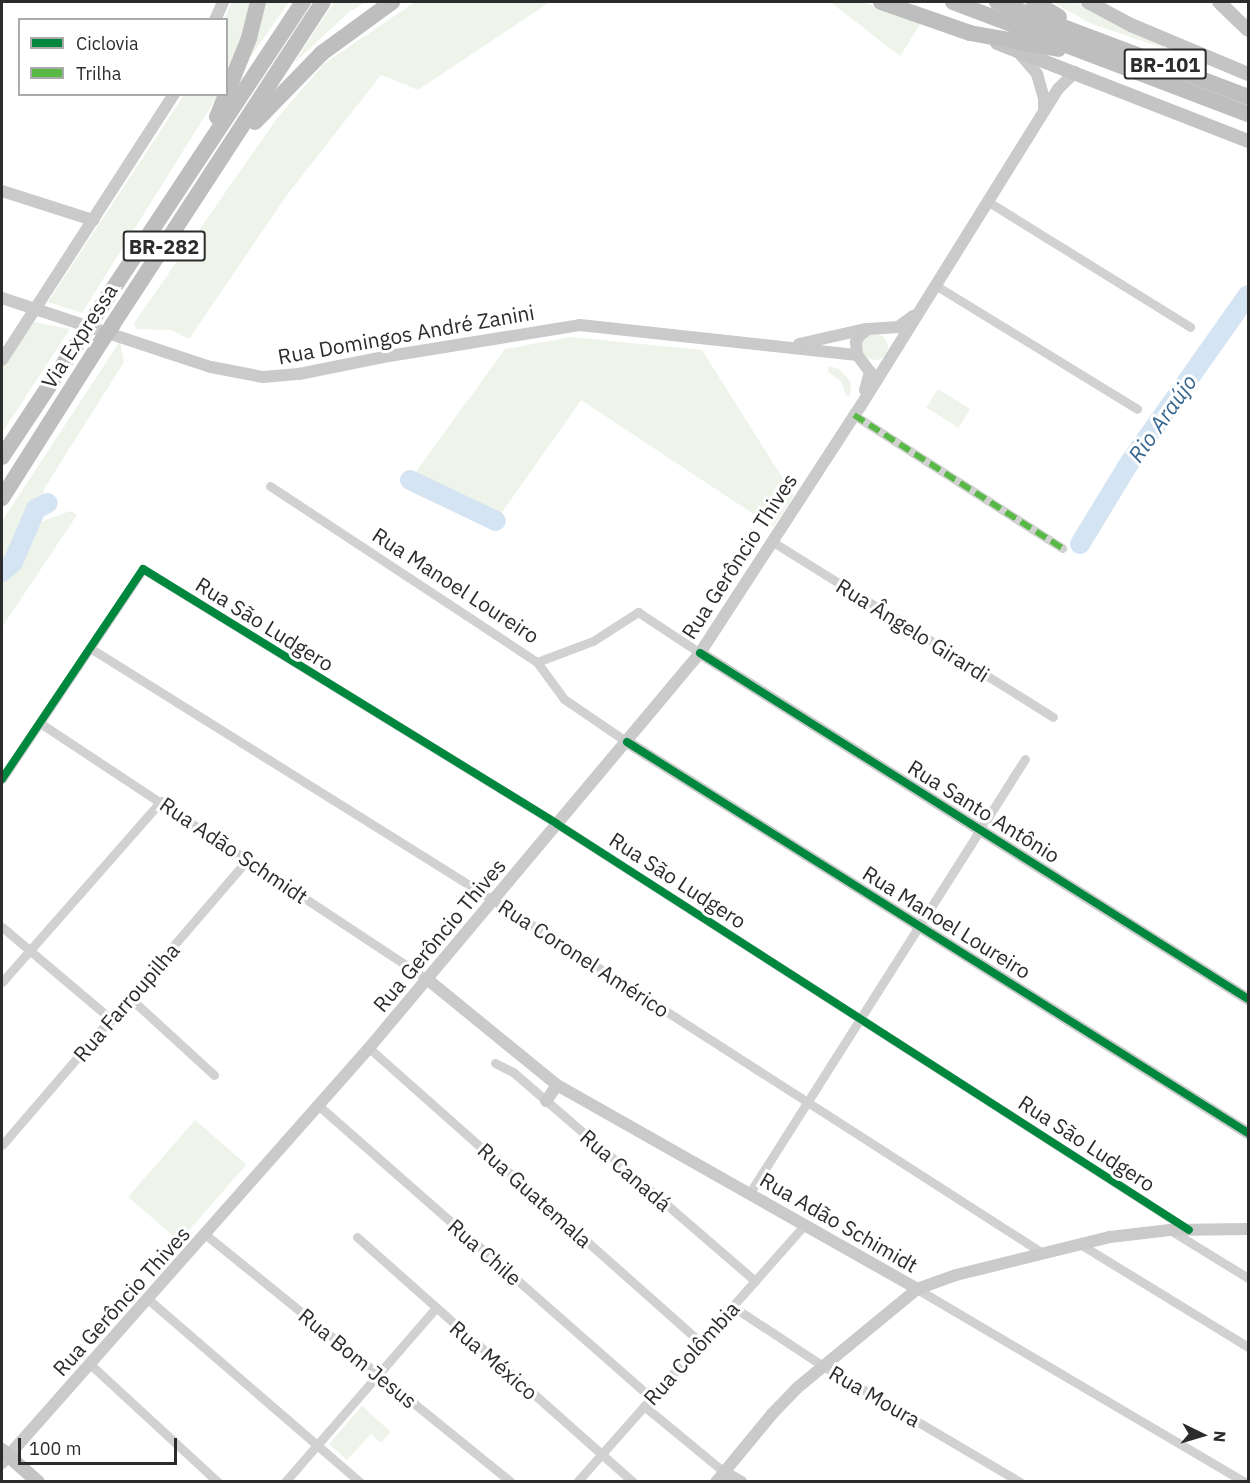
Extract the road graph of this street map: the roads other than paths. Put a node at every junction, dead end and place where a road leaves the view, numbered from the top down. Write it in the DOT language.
graph roads {
  1 [pos="223,2"];
  2 [pos="258,2"];
  3 [pos="303,2"];
  4 [pos="323,2"];
  5 [pos="392,2"];
  6 [pos="881,2"];
  7 [pos="953,2"];
  8 [pos="997,2"];
  9 [pos="1034,2"];
  10 [pos="1088,2"];
  11 [pos="1219,2"];
  12 [pos="216,18"];
  13 [pos="1248,30"];
  14 [pos="970,33"];
  15 [pos="1082,33"];
  16 [pos="1013,49"];
  17 [pos="1107,59"];
  18 [pos="1043,60"];
  19 [pos="1075,72"];
  20 [pos="1248,74"];
  21 [pos="1058,89"];
  22 [pos="228,93"];
  23 [pos="173,96"];
  24 [pos="227,96"];
  25 [pos="1248,97"];
  26 [pos="1044,111"];
  27 [pos="1248,114"];
  28 [pos="1248,141"];
  29 [pos="197,162"];
  30 [pos="216,168"];
  31 [pos="2,191"];
  32 [pos="987,201"];
  33 [pos="93,220"];
  34 [pos="935,285"];
  35 [pos="2,298"];
  36 [pos="36,308"];
  37 [pos="918,311"];
  38 [pos="1190,327"];
  39 [pos="874,328"];
  40 [pos="792,346"];
  41 [pos="892,356"];
  42 [pos="2,360"];
  43 [pos="862,360"];
  44 [pos="1137,409"];
  45 [pos="857,411"];
  46 [pos="2,457"];
  47 [pos="270,486"];
  48 [pos="2,498"];
  49 [pos="773,542"];
  50 [pos="1062,548"];
  51 [pos="90,648"];
  52 [pos="700,653"];
  53 [pos="537,662"];
  54 [pos="1053,717"];
  55 [pos="40,723"];
  56 [pos="627,742"];
  57 [pos="1025,759"];
  58 [pos="2,779"];
  59 [pos="161,801"];
  60 [pos="557,824"];
  61 [pos="980,830"];
  62 [pos="248,859"];
  63 [pos="493,900"];
  64 [pos="919,926"];
  65 [pos="2,927"];
  66 [pos="29,951"];
  67 [pos="427,979"];
  68 [pos="2,982"];
  69 [pos="130,998"];
  70 [pos="1248,999"];
  71 [pos="860,1018"];
  72 [pos="112,1020"];
  73 [pos="369,1048"];
  74 [pos="495,1063"];
  75 [pos="214,1075"];
  76 [pos="557,1085"];
  77 [pos="546,1101"];
  78 [pos="807,1102"];
  79 [pos="319,1106"];
  80 [pos="1248,1133"];
  81 [pos="2,1145"];
  82 [pos="749,1194"];
  83 [pos="804,1225"];
  84 [pos="1248,1229"];
  85 [pos="1170,1230"];
  86 [pos="1189,1230"];
  87 [pos="206,1235"];
  88 [pos="357,1237"];
  89 [pos="1080,1244"];
  90 [pos="1044,1254"];
  91 [pos="1248,1278"];
  92 [pos="754,1281"];
  93 [pos="917,1289"];
  94 [pos="149,1300"];
  95 [pos="732,1306"];
  96 [pos="435,1310"];
  97 [pos="700,1342"];
  98 [pos="1248,1347"];
  99 [pos="91,1365"];
  100 [pos="824,1366"];
  101 [pos="378,1374"];
  102 [pos="651,1398"];
  103 [pos="644,1406"];
  104 [pos="317,1444"];
  105 [pos="602,1454"];
  106 [pos="4,1456"];
  107 [pos="720,1477"];
  108 [pos="38,1482"];
  109 [pos="218,1482"];
  110 [pos="285,1482"];
  111 [pos="360,1482"];
  112 [pos="511,1482"];
  113 [pos="577,1482"];
  114 [pos="633,1482"];
  115 [pos="741,1482"];
  116 [pos="1020,1482"];
  117 [pos="1244,1482"];
  1 -- 12 [label="main road"];
  2 -- 22 [label="highway"];
  3 -- 29 [label="highway"];
  4 -- 30 [label="highway"];
  5 -- 30 [label="highway"];
  6 -- 14 [label="highway"];
  7 -- 17 [label="highway, BR-101"];
  8 -- 15 [label="highway, BR-101"];
  9 -- 15 [label="highway"];
  10 -- 20 [label="main road"];
  11 -- 13 [label="main road"];
  14 -- 16 [label="main road"];
  14 -- 17 [label="highway"];
  15 -- 25 [label="highway, BR-101"];
  16 -- 18 [label="main road"];
  16 -- 26 [label="main road"];
  17 -- 27 [label="highway, BR-101"];
  18 -- 19 [label="main road"];
  18 -- 21 [label="main road"];
  19 -- 21 [label="main road"];
  19 -- 28 [label="main road"];
  21 -- 26 [label="main road"];
  23 -- 33 [label="main road"];
  24 -- 29 [label="highway"];
  26 -- 32 [label="main road"];
  29 -- 46 [label="highway, Via Expressa / BR-282, bridge"];
  30 -- 48 [label="highway, Via Expressa / BR-282, bridge"];
  31 -- 33 [label="main road"];
  32 -- 34 [label="main road"];
  32 -- 38 [label="street"];
  33 -- 36 [label="main road"];
  34 -- 37 [label="main road"];
  34 -- 44 [label="street"];
  35 -- 36 [label="main road, Rua Domingos André Zanini"];
  36 -- 40 [label="main road, Rua Domingos André Zanini"];
  36 -- 42 [label="main road"];
  37 -- 39 [label="main road"];
  37 -- 41 [label="main road, Rua Gerôncio Thives"];
  39 -- 40 [label="main road"];
  39 -- 41 [label="main road"];
  39 -- 43 [label="main road"];
  40 -- 43 [label="main road, Rua Domingos André Zanini"];
  41 -- 43 [label="main road"];
  41 -- 45 [label="main road, Rua Gerôncio Thives"];
  43 -- 45 [label="main road"];
  45 -- 49 [label="main road, Rua Gerôncio Thives"];
  45 -- 50 [label="street"];
  47 -- 53 [label="street, Rua Manoel Loureiro"];
  49 -- 52 [label="main road, Rua Gerôncio Thives"];
  49 -- 54 [label="street, Rua Ângelo Girardi"];
  51 -- 55 [label="street"];
  51 -- 60 [label="street, Rua São Ludgero"];
  51 -- 63 [label="street, Rua Coronel Américo"];
  52 -- 53 [label="street, Rua Santo Antônio"];
  52 -- 56 [label="main road, Rua Gerôncio Thives"];
  52 -- 61 [label="main road, Rua Santo Antônio"];
  53 -- 56 [label="street, Rua Manoel Loureiro"];
  55 -- 58 [label="street"];
  55 -- 59 [label="street, Rua Adão Schmidt"];
  56 -- 60 [label="main road, Rua Gerôncio Thives"];
  56 -- 64 [label="main road, Rua Manoel Loureiro"];
  57 -- 61 [label="street"];
  59 -- 62 [label="street, Rua Adão Schmidt"];
  59 -- 66 [label="street"];
  60 -- 63 [label="main road, Rua Gerôncio Thives"];
  60 -- 71 [label="street, Rua São Ludgero"];
  61 -- 64 [label="street"];
  61 -- 70 [label="main road, Rua Santo Antônio"];
  62 -- 67 [label="street, Rua Adão Schmidt"];
  62 -- 69 [label="street, Rua Farroupilha"];
  63 -- 67 [label="main road, Rua Gerôncio Thives"];
  63 -- 78 [label="street, Rua Coronel Américo"];
  64 -- 71 [label="street"];
  64 -- 80 [label="main road, Rua Manoel Loureiro"];
  65 -- 66 [label="street"];
  66 -- 68 [label="street"];
  66 -- 72 [label="street"];
  67 -- 73 [label="main road, Rua Gerôncio Thives"];
  67 -- 76 [label="main road, Rua Adão Schimidt"];
  69 -- 72 [label="street, Rua Farroupilha"];
  69 -- 75 [label="street"];
  71 -- 78 [label="street"];
  71 -- 86 [label="street, Rua São Ludgero"];
  72 -- 81 [label="street, Rua Farroupilha"];
  73 -- 79 [label="main road, Rua Gerôncio Thives"];
  73 -- 97 [label="street, Rua Guatemala"];
  74 -- 77 [label="street, Rua Canadá"];
  76 -- 77 [label="main road"];
  76 -- 82 [label="main road, Rua Adão Schimidt"];
  77 -- 92 [label="street, Rua Canadá"];
  78 -- 82 [label="street"];
  78 -- 90 [label="street, Rua Coronel Américo"];
  79 -- 87 [label="main road, Rua Gerôncio Thives"];
  79 -- 102 [label="street, Rua Chile"];
  82 -- 83 [label="main road, Rua Adão Schimidt"];
  83 -- 92 [label="street, Rua Colômbia"];
  83 -- 93 [label="main road, Rua Adão Schimidt"];
  84 -- 86 [label="main road"];
  85 -- 86 [label="main road"];
  85 -- 89 [label="main road"];
  85 -- 91 [label="street"];
  87 -- 94 [label="main road, Rua Gerôncio Thives"];
  87 -- 101 [label="street, Rua Bom Jesus"];
  88 -- 96 [label="street, Rua México"];
  89 -- 90 [label="main road"];
  89 -- 98 [label="street"];
  90 -- 93 [label="main road"];
  92 -- 95 [label="street, Rua Colômbia"];
  93 -- 100 [label="main road"];
  93 -- 117 [label="street, Rua Adão Schimidt"];
  94 -- 99 [label="main road, Rua Gerôncio Thives"];
  94 -- 104 [label="street"];
  95 -- 97 [label="street, Rua Colômbia"];
  95 -- 100 [label="street, Rua Moura"];
  96 -- 101 [label="street"];
  96 -- 105 [label="street, Rua México"];
  97 -- 102 [label="street, Rua Colômbia"];
  99 -- 106 [label="main road, Rua Gerôncio Thives"];
  99 -- 109 [label="street"];
  100 -- 107 [label="main road"];
  100 -- 116 [label="street, Rua Moura"];
  101 -- 104 [label="street"];
  101 -- 112 [label="street, Rua Bom Jesus"];
  102 -- 103 [label="street, Rua Colômbia"];
  103 -- 105 [label="street, Rua Colômbia"];
  103 -- 107 [label="street"];
  104 -- 110 [label="street"];
  104 -- 111 [label="street"];
  105 -- 113 [label="street, Rua Colômbia"];
  105 -- 114 [label="street, Rua México"];
  106 -- 108 [label="main road"];
  107 -- 115 [label="main road"];
}
